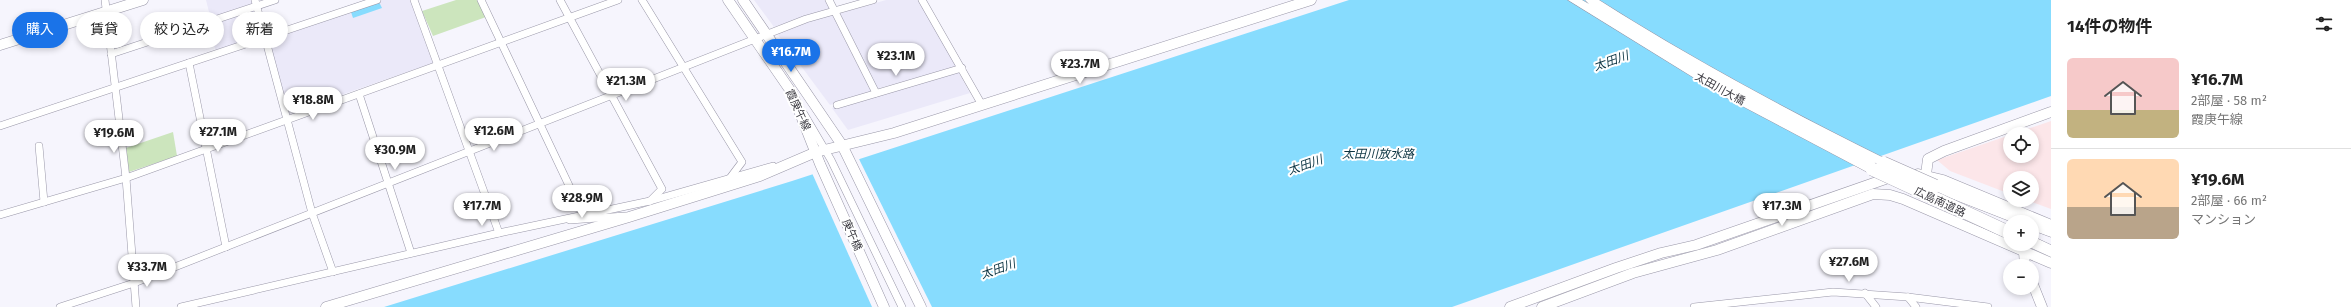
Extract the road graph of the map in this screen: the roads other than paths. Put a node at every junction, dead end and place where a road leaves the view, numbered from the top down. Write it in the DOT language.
graph roads {
  1 [pos="105,0"];
  2 [pos="143,0"];
  3 [pos="275,0"];
  4 [pos="378,0"];
  5 [pos="414,0"];
  6 [pos="481,0"];
  7 [pos="560,0"];
  8 [pos="618,0"];
  9 [pos="642,0"];
  10 [pos="728,0"];
  11 [pos="743,0"];
  12 [pos="829,0"];
  13 [pos="873,0"];
  14 [pos="922,0"];
  15 [pos="1311,0"];
  16 [pos="1574,0"];
  17 [pos="1591,0"];
  18 [pos="255,3"];
  19 [pos="106,11"];
  20 [pos="834,11"];
  21 [pos="570,18"];
  22 [pos="288,30"];
  23 [pos="767,34"];
  24 [pos="756,39"];
  25 [pos="501,43"];
  26 [pos="0,45"];
  27 [pos="234,48"];
  28 [pos="267,48"];
  29 [pos="111,54"];
  30 [pos="189,63"];
  31 [pos="439,65"];
  32 [pos="683,68"];
  33 [pos="962,68"];
  34 [pos="116,88"];
  35 [pos="876,93"];
  36 [pos="359,94"];
  37 [pos="612,96"];
  38 [pos="836,105"];
  39 [pos="982,105"];
  40 [pos="2051,112"];
  41 [pos="286,120"];
  42 [pos="540,124"];
  43 [pos="0,126"];
  44 [pos="39,146"];
  45 [pos="207,149"];
  46 [pos="844,149"];
  47 [pos="471,151"];
  48 [pos="821,151"];
  49 [pos="787,164"];
  50 [pos="820,164"];
  51 [pos="1878,166"];
  52 [pos="126,178"];
  53 [pos="730,178"];
  54 [pos="1931,181"];
  55 [pos="389,184"];
  56 [pos="650,201"];
  57 [pos="44,202"];
  58 [pos="1916,205"];
  59 [pos="312,213"];
  60 [pos="583,215"];
  61 [pos="2010,215"];
  62 [pos="0,216"];
  63 [pos="629,217"];
  64 [pos="564,219"];
  65 [pos="2051,225"];
  66 [pos="2039,227"];
  67 [pos="2003,229"];
  68 [pos="2051,232"];
  69 [pos="499,233"];
  70 [pos="2003,238"];
  71 [pos="226,247"];
  72 [pos="2039,249"];
  73 [pos="2034,251"];
  74 [pos="2051,251"];
  75 [pos="411,253"];
  76 [pos="2051,263"];
  77 [pos="333,272"];
  78 [pos="134,282"];
  79 [pos="1865,293"];
  80 [pos="2037,295"];
  81 [pos="1908,296"];
  82 [pos="1710,306"];
  83 [pos="2042,306"];
  84 [pos="60,307"];
  85 [pos="136,307"];
  86 [pos="180,307"];
  87 [pos="326,307"];
  88 [pos="884,307"];
  89 [pos="902,307"];
  90 [pos="921,307"];
  91 [pos="1510,307"];
  92 [pos="1542,307"];
  93 [pos="1694,307"];
  94 [pos="1876,307"];
  95 [pos="1916,307"];
  96 [pos="1988,307"];
  1 -- 19 [label="street"];
  2 -- 19 [label="street"];
  3 -- 18 [label="street"];
  4 -- 22 [label="street"];
  5 -- 31 [label="street"];
  6 -- 25 [label="street"];
  7 -- 21 [label="street"];
  8 -- 21 [label="street"];
  9 -- 32 [label="street"];
  10 -- 24 [label="street, 霞庚午線"];
  11 -- 23 [label="street"];
  12 -- 20 [label="street"];
  13 -- 20 [label="street"];
  14 -- 33 [label="street"];
  15 -- 39 [label="street"];
  16 -- 51 [label="highway, 太田川大橋"];
  17 -- 51 [label="highway, 太田川大橋"];
  18 -- 29 [label="street"];
  19 -- 26 [label="street"];
  19 -- 29 [label="street"];
  20 -- 23 [label="street"];
  20 -- 35 [label="street"];
  21 -- 25 [label="street"];
  21 -- 37 [label="street"];
  23 -- 24 [label="street"];
  23 -- 46 [label="street"];
  24 -- 32 [label="street"];
  24 -- 48 [label="street, 霞庚午線"];
  25 -- 31 [label="street"];
  25 -- 42 [label="street"];
  27 -- 30 [label="street"];
  28 -- 41 [label="street"];
  29 -- 34 [label="street"];
  30 -- 34 [label="street"];
  30 -- 45 [label="street"];
  31 -- 36 [label="street"];
  31 -- 47 [label="street"];
  32 -- 37 [label="street"];
  32 -- 53 [label="street"];
  33 -- 35 [label="street"];
  33 -- 39 [label="street"];
  34 -- 43 [label="street"];
  34 -- 52 [label="street"];
  35 -- 38 [label="street"];
  36 -- 41 [label="street"];
  36 -- 55 [label="street"];
  37 -- 42 [label="street"];
  37 -- 56 [label="street"];
  39 -- 46 [label="street"];
  40 -- 54 [label="street"];
  41 -- 45 [label="street"];
  41 -- 59 [label="street"];
  42 -- 47 [label="street"];
  42 -- 60 [label="street"];
  44 -- 57 [label="street"];
  45 -- 52 [label="street"];
  45 -- 71 [label="street"];
  46 -- 48 [label="street"];
  46 -- 90 [label="street"];
  47 -- 55 [label="street"];
  47 -- 69 [label="street"];
  48 -- 49 [label="street"];
  48 -- 50 [label="street, 霞庚午線"];
  48 -- 89 [label="street"];
  49 -- 53 [label="street"];
  49 -- 63 [label="street"];
  50 -- 88 [label="street, 庚午橋"];
  51 -- 54 [label="highway, 広島南道路, bridge"];
  51 -- 67 [label="highway, 広島南道路, bridge"];
  52 -- 57 [label="street"];
  52 -- 78 [label="street"];
  53 -- 56 [label="street"];
  54 -- 58 [label="street"];
  54 -- 61 [label="highway, 広島南道路"];
  54 -- 65 [label="street"];
  54 -- 91 [label="street"];
  55 -- 59 [label="street"];
  55 -- 75 [label="street"];
  56 -- 60 [label="street"];
  57 -- 62 [label="street"];
  58 -- 70 [label="street"];
  58 -- 92 [label="street"];
  59 -- 71 [label="street"];
  59 -- 77 [label="street"];
  60 -- 64 [label="street"];
  63 -- 64 [label="street"];
  63 -- 87 [label="street"];
  64 -- 69 [label="street"];
  66 -- 68 [label="highway"];
  69 -- 75 [label="street"];
  71 -- 78 [label="street"];
  72 -- 74 [label="highway"];
  73 -- 76 [label="street"];
  75 -- 77 [label="street"];
  77 -- 86 [label="street"];
  78 -- 84 [label="street"];
  78 -- 85 [label="street"];
  79 -- 81 [label="street"];
  79 -- 82 [label="street"];
  79 -- 94 [label="street"];
  80 -- 83 [label="street"];
  81 -- 95 [label="street"];
  81 -- 96 [label="street"];
  82 -- 93 [label="street"];
}
